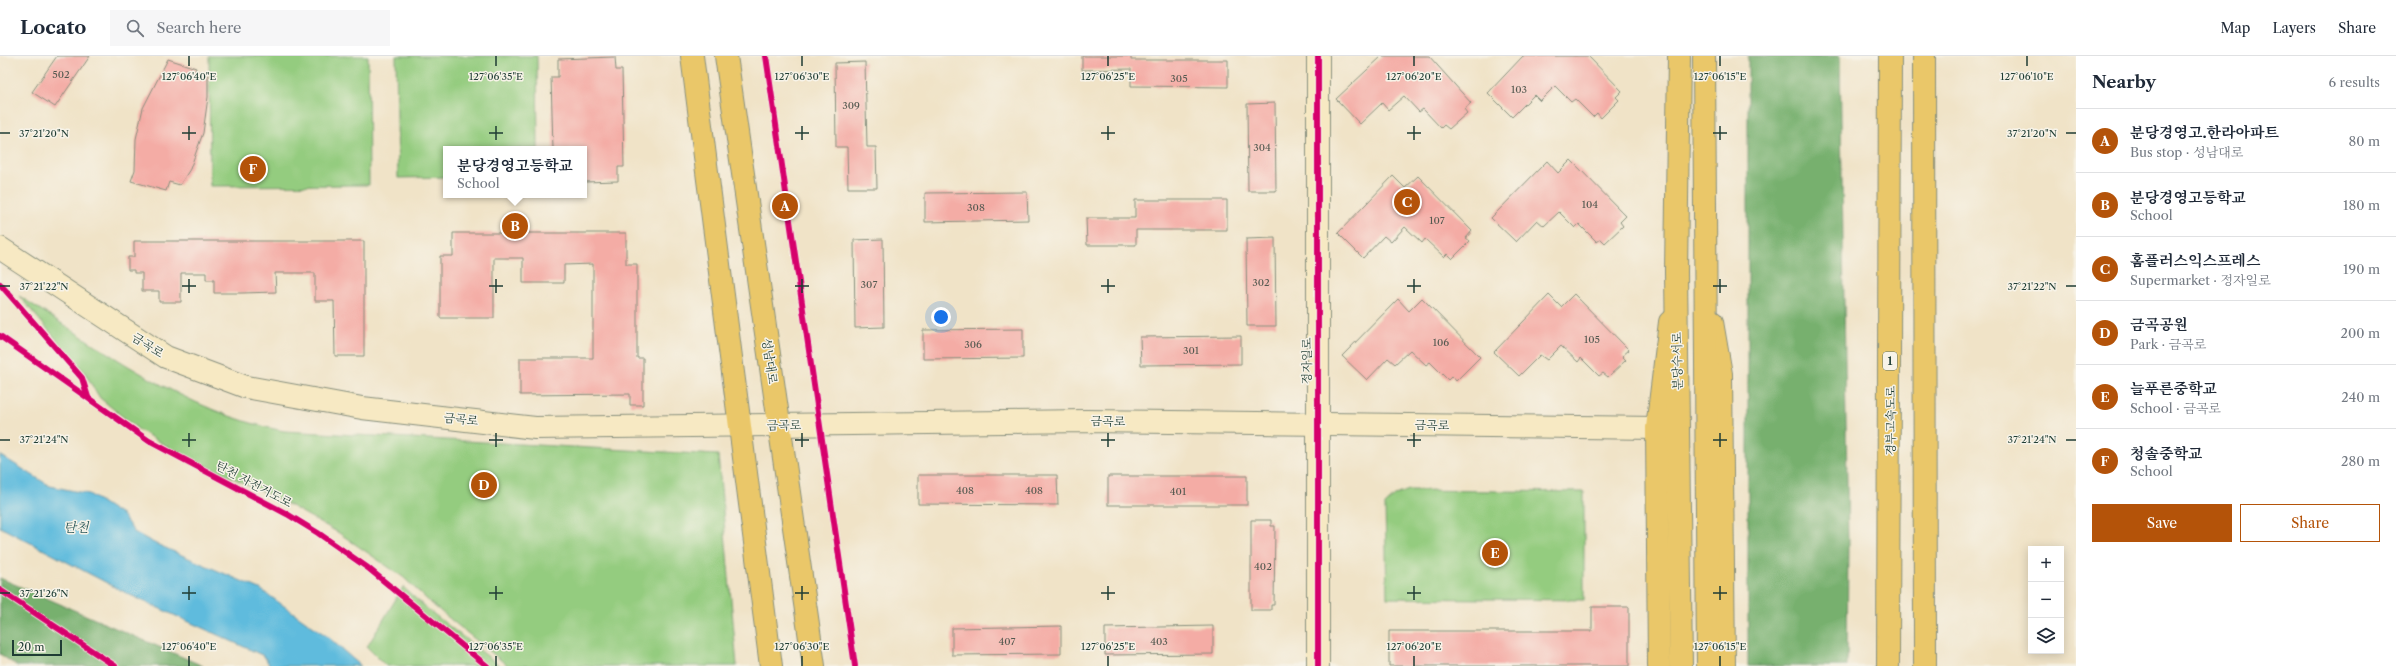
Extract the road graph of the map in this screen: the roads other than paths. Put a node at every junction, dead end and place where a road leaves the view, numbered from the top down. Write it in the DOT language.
graph roads {
  1 [pos="692,56"];
  2 [pos="726,56"];
  3 [pos="1318,56"];
  4 [pos="1679,56"];
  5 [pos="1704,56"];
  6 [pos="1890,56"];
  7 [pos="1924,56"];
  8 [pos="0,248"];
  9 [pos="1676,272"];
  10 [pos="1705,284"];
  11 [pos="1317,424"];
  12 [pos="740,425"];
  13 [pos="779,425"];
  14 [pos="1658,428"];
  15 [pos="771,666"];
  16 [pos="814,666"];
  17 [pos="1318,666"];
  18 [pos="1659,666"];
  19 [pos="1681,666"];
  20 [pos="1708,666"];
  21 [pos="1724,666"];
  22 [pos="1888,666"];
  23 [pos="1925,666"];
  1 -- 12 [label="main road"];
  2 -- 13 [label="main road, 성남대로"];
  3 -- 11 [label="main road, 정자일로"];
  4 -- 9 [label="main road, 분당수서로"];
  5 -- 10 [label="main road"];
  6 -- 22 [label="main road, 경부고속도로 / 1"];
  7 -- 23 [label="main road"];
  8 -- 12 [label="main road, 금곡로"];
  9 -- 14 [label="main road"];
  9 -- 19 [label="main road, 분당수서로"];
  10 -- 20 [label="main road"];
  10 -- 21 [label="main road"];
  11 -- 13 [label="main road, 금곡로"];
  11 -- 14 [label="main road, 금곡로"];
  11 -- 17 [label="main road, 정자일로"];
  12 -- 13 [label="main road, 금곡로"];
  12 -- 15 [label="main road"];
  13 -- 16 [label="main road, 성남대로"];
  14 -- 18 [label="main road"];
}
